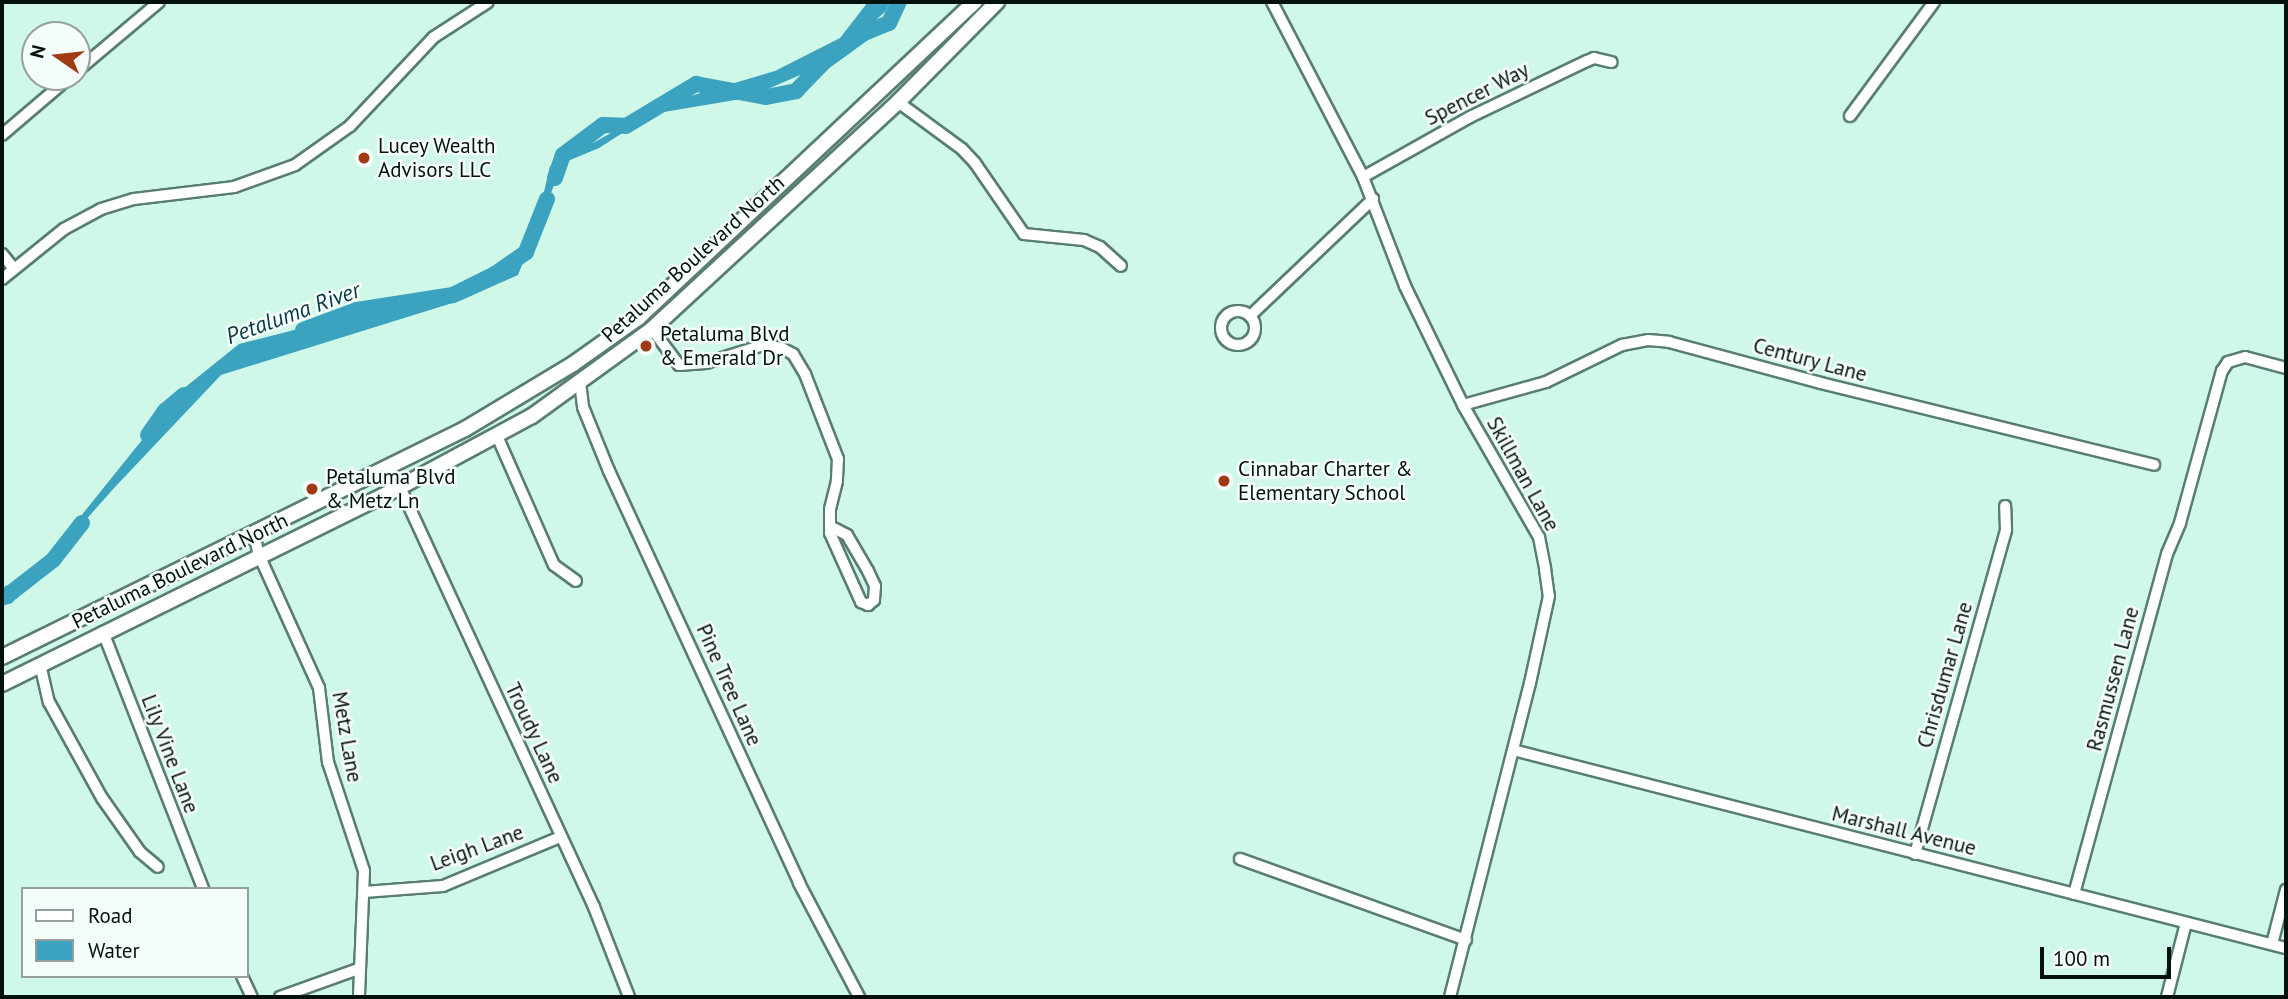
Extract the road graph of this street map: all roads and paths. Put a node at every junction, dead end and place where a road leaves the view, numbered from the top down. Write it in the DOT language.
graph roads {
  1 [pos="159,2"];
  2 [pos="488,2"];
  3 [pos="975,2"];
  4 [pos="997,2"];
  5 [pos="1272,2"];
  6 [pos="1934,2"];
  7 [pos="91,59"];
  8 [pos="1612,62"];
  9 [pos="54,91"];
  10 [pos="898,102"];
  11 [pos="1850,116"];
  12 [pos="2,135"];
  13 [pos="1363,177"];
  14 [pos="1373,199"];
  15 [pos="2,254"];
  16 [pos="1121,266"];
  17 [pos="14,269"];
  18 [pos="2,279"];
  19 [pos="1250,316"];
  20 [pos="652,329"];
  21 [pos="2286,368"];
  22 [pos="580,382"];
  23 [pos="1463,405"];
  24 [pos="497,436"];
  25 [pos="2154,465"];
  26 [pos="400,487"];
  27 [pos="2005,506"];
  28 [pos="831,527"];
  29 [pos="254,534"];
  30 [pos="259,555"];
  31 [pos="576,580"];
  32 [pos="103,632"];
  33 [pos="2,657"];
  34 [pos="40,664"];
  35 [pos="2,684"];
  36 [pos="1513,750"];
  37 [pos="560,837"];
  38 [pos="1914,854"];
  39 [pos="1240,859"];
  40 [pos="158,867"];
  41 [pos="202,887"];
  42 [pos="2286,890"];
  43 [pos="364,892"];
  44 [pos="2074,894"];
  45 [pos="2186,923"];
  46 [pos="1465,940"];
  47 [pos="2272,944"];
  48 [pos="2286,948"];
  49 [pos="358,969"];
  50 [pos="243,978"];
  51 [pos="252,997"];
  52 [pos="280,997"];
  53 [pos="359,997"];
  54 [pos="629,997"];
  55 [pos="859,997"];
  56 [pos="1450,997"];
  57 [pos="2166,997"];
  1 -- 7 [label="street"];
  2 -- 17 [label="street"];
  3 -- 29 [label="main road, Petaluma Boulevard North"];
  4 -- 10 [label="main road, Petaluma Boulevard North"];
  5 -- 13 [label="street, Skillman Lane"];
  6 -- 11 [label="street"];
  8 -- 13 [label="street, Spencer Way"];
  9 -- 12 [label="street"];
  10 -- 16 [label="street"];
  10 -- 20 [label="main road, Petaluma Boulevard North"];
  13 -- 14 [label="street, Skillman Lane"];
  14 -- 19 [label="street"];
  14 -- 23 [label="street, Skillman Lane"];
  15 -- 17 [label="street"];
  17 -- 18 [label="street"];
  20 -- 22 [label="main road, Petaluma Boulevard North"];
  20 -- 28 [label="street"];
  21 -- 44 [label="street, Rasmussen Lane"];
  22 -- 24 [label="main road, Petaluma Boulevard North"];
  22 -- 55 [label="street, Pine Tree Lane"];
  23 -- 25 [label="street, Century Lane"];
  23 -- 36 [label="street, Skillman Lane"];
  24 -- 26 [label="main road, Petaluma Boulevard North"];
  24 -- 31 [label="street"];
  26 -- 30 [label="main road, Petaluma Boulevard North"];
  26 -- 37 [label="street, Troudy Lane"];
  27 -- 38 [label="street, Chrisdumar Lane"];
  28 -- 28 [label="street"];
  29 -- 30 [label="street, Metz Lane"];
  29 -- 33 [label="main road, Petaluma Boulevard North"];
  30 -- 32 [label="main road, Petaluma Boulevard North"];
  30 -- 43 [label="street, Metz Lane"];
  32 -- 34 [label="main road, Petaluma Boulevard North"];
  32 -- 41 [label="street, Lily Vine Lane"];
  34 -- 35 [label="main road, Petaluma Boulevard North"];
  34 -- 40 [label="street"];
  36 -- 38 [label="street, Marshall Avenue"];
  36 -- 46 [label="street, Skillman Lane"];
  37 -- 43 [label="street, Leigh Lane"];
  37 -- 54 [label="street, Troudy Lane"];
  38 -- 44 [label="street, Marshall Avenue"];
  39 -- 46 [label="street"];
  42 -- 47 [label="street"];
  43 -- 49 [label="street, Metz Lane"];
  44 -- 45 [label="street, Marshall Avenue"];
  45 -- 47 [label="street, Marshall Avenue"];
  45 -- 57 [label="street"];
  46 -- 56 [label="street, Skillman Lane"];
  47 -- 48 [label="street, Marshall Avenue"];
  49 -- 52 [label="street"];
  49 -- 53 [label="street, Metz Lane"];
  50 -- 51 [label="street"];
}
